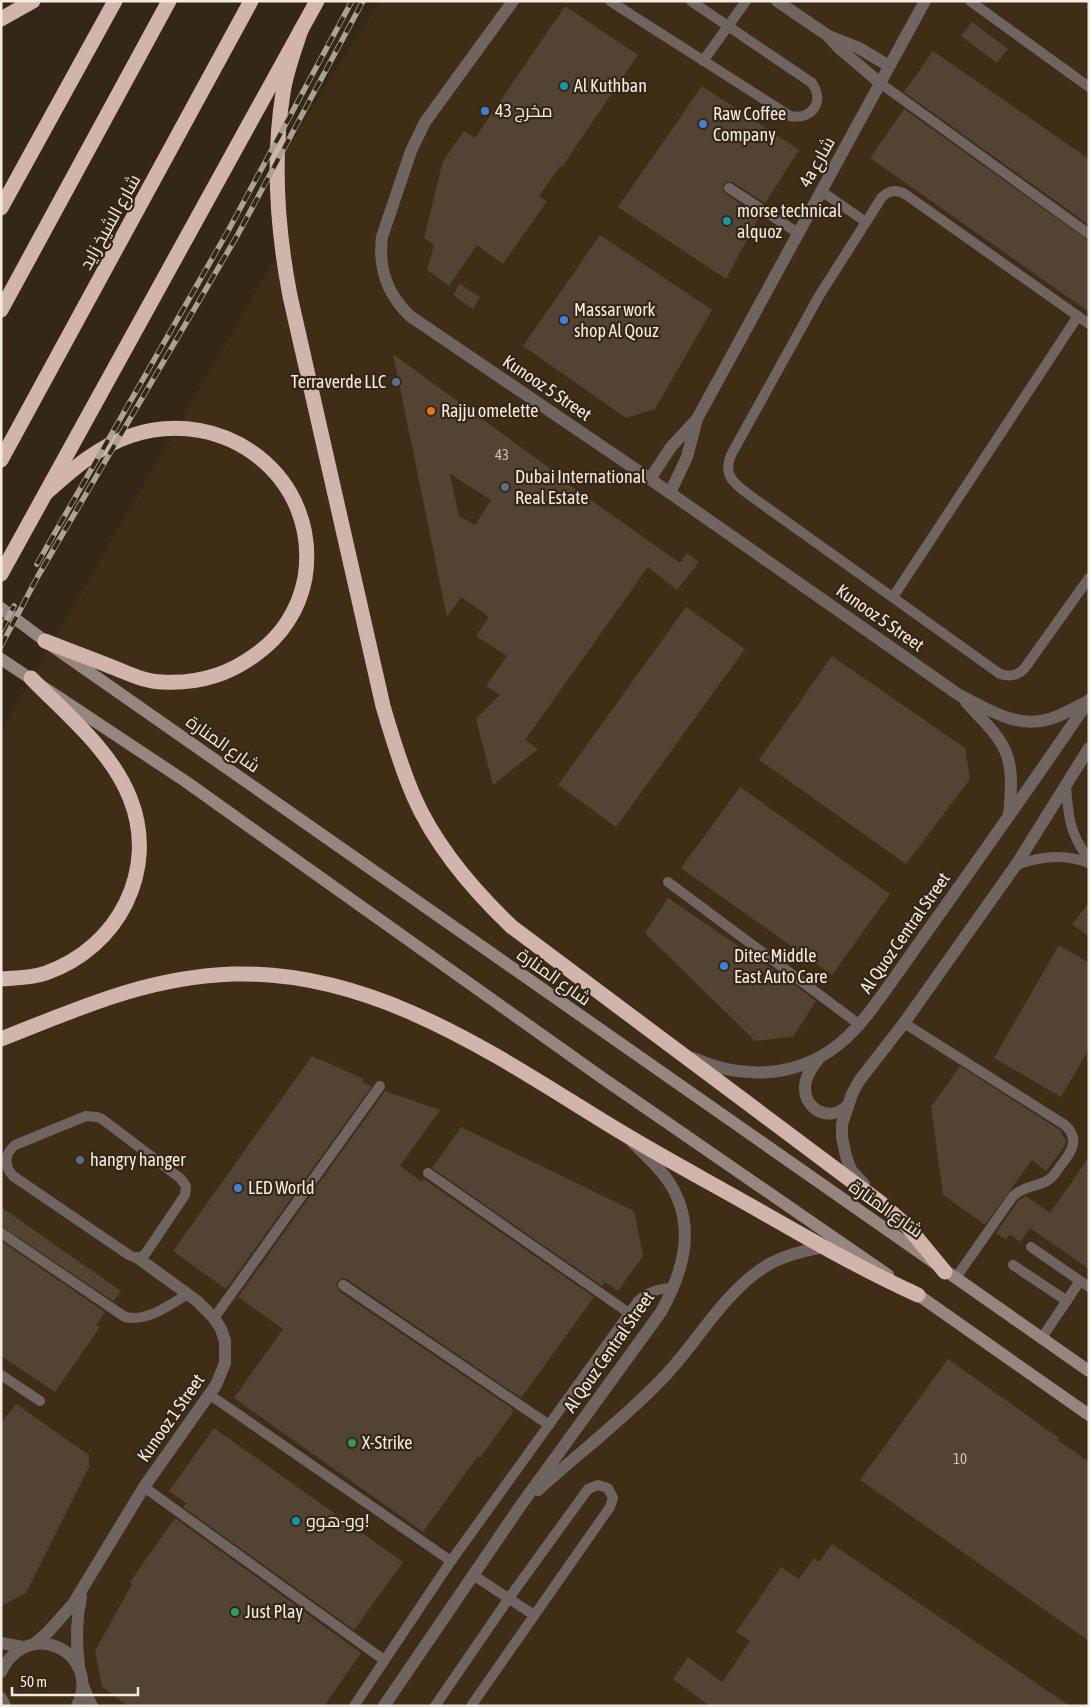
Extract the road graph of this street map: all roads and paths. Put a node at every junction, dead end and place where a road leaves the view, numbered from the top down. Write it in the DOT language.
graph roads {
  1 [pos="33,1"];
  2 [pos="115,1"];
  3 [pos="169,1"];
  4 [pos="251,1"];
  5 [pos="317,1"];
  6 [pos="513,1"];
  7 [pos="610,1"];
  8 [pos="691,1"];
  9 [pos="746,1"];
  10 [pos="778,1"];
  11 [pos="970,1"];
  12 [pos="920,3"];
  13 [pos="1,19"];
  14 [pos="728,26"];
  15 [pos="301,30"];
  16 [pos="827,35"];
  17 [pos="703,61"];
  18 [pos="889,66"];
  19 [pos="880,82"];
  20 [pos="1089,87"];
  21 [pos="730,188"];
  22 [pos="821,191"];
  23 [pos="1,208"];
  24 [pos="866,222"];
  25 [pos="798,232"];
  26 [pos="1089,234"];
  27 [pos="1,310"];
  28 [pos="1078,316"];
  29 [pos="1089,324"];
  30 [pos="697,419"];
  31 [pos="1,460"];
  32 [pos="650,479"];
  33 [pos="46,493"];
  34 [pos="670,493"];
  35 [pos="1,574"];
  36 [pos="1089,578"];
  37 [pos="893,597"];
  38 [pos="5,611"];
  39 [pos="45,641"];
  40 [pos="1,659"];
  41 [pos="31,678"];
  42 [pos="959,695"];
  43 [pos="1088,700"];
  44 [pos="1089,748"];
  45 [pos="1066,786"];
  46 [pos="1009,816"];
  47 [pos="1089,859"];
  48 [pos="1089,863"];
  49 [pos="1016,865"];
  50 [pos="668,882"];
  51 [pos="1,979"];
  52 [pos="904,1023"];
  53 [pos="860,1025"];
  54 [pos="1,1039"];
  55 [pos="681,1053"];
  56 [pos="819,1058"];
  57 [pos="380,1086"];
  58 [pos="846,1107"];
  59 [pos="624,1134"];
  60 [pos="428,1173"];
  61 [pos="881,1203"];
  62 [pos="1,1233"];
  63 [pos="824,1247"];
  64 [pos="1031,1247"];
  65 [pos="138,1258"];
  66 [pos="1013,1265"];
  67 [pos="950,1276"];
  68 [pos="1084,1284"];
  69 [pos="343,1285"];
  70 [pos="674,1288"];
  71 [pos="188,1294"];
  72 [pos="918,1295"];
  73 [pos="1067,1301"];
  74 [pos="629,1313"];
  75 [pos="214,1318"];
  76 [pos="1041,1338"];
  77 [pos="1089,1372"];
  78 [pos="1,1376"];
  79 [pos="210,1395"];
  80 [pos="40,1401"];
  81 [pos="1089,1415"];
  82 [pos="549,1425"];
  83 [pos="144,1488"];
  84 [pos="521,1505"];
  85 [pos="451,1561"];
  86 [pos="473,1574"];
  87 [pos="84,1589"];
  88 [pos="509,1598"];
  89 [pos="534,1615"];
  90 [pos="1,1643"];
  91 [pos="28,1646"];
  92 [pos="384,1660"];
  93 [pos="79,1666"];
  94 [pos="1,1672"];
  95 [pos="83,1686"];
  96 [pos="77,1706"];
  97 [pos="92,1706"];
  98 [pos="354,1706"];
  99 [pos="384,1706"];
  100 [pos="435,1706"];
  101 [pos="471,1706"];
  1 -- 13 [label="highway"];
  2 -- 23 [label="highway"];
  3 -- 27 [label="highway"];
  4 -- 31 [label="highway, شارع الشيخ زايد"];
  5 -- 15 [label="highway"];
  6 -- 32 [label="street, Kunooz 5 Street"];
  7 -- 17 [label="lane"];
  8 -- 14 [label="lane"];
  9 -- 14 [label="lane"];
  10 -- 16 [label="street"];
  11 -- 20 [label="lane"];
  12 -- 18 [label="street, 4a شارع"];
  14 -- 17 [label="lane"];
  14 -- 17 [label="lane"];
  15 -- 33 [label="highway"];
  15 -- 55 [label="highway"];
  16 -- 18 [label="street"];
  16 -- 19 [label="street"];
  18 -- 19 [label="street, 4a شارع"];
  19 -- 22 [label="street, 4a شارع"];
  19 -- 26 [label="lane"];
  21 -- 25 [label="lane"];
  22 -- 24 [label="lane"];
  22 -- 25 [label="street, 4a شارع"];
  24 -- 28 [label="lane"];
  24 -- 37 [label="lane"];
  25 -- 30 [label="street, 4a شارع"];
  28 -- 29 [label="lane"];
  28 -- 37 [label="lane"];
  30 -- 32 [label="street, 4a شارع"];
  30 -- 34 [label="street, 4a شارع"];
  32 -- 34 [label="street, Kunooz 5 Street"];
  33 -- 35 [label="highway"];
  33 -- 39 [label="highway"];
  34 -- 42 [label="street, Kunooz 5 Street"];
  36 -- 37 [label="lane"];
  38 -- 39 [label="main road, شارع المنارة"];
  39 -- 67 [label="main road, شارع المنارة"];
  40 -- 41 [label="main road"];
  41 -- 51 [label="highway"];
  41 -- 72 [label="main road"];
  42 -- 43 [label="street, Kunooz 5 Street"];
  42 -- 46 [label="street, Kunooz 5 Street"];
  43 -- 46 [label="street, Al Quoz Central Street"];
  44 -- 45 [label="street"];
  45 -- 47 [label="lane"];
  45 -- 49 [label="street"];
  46 -- 53 [label="street, Al Quoz Central Street"];
  48 -- 49 [label="lane"];
  49 -- 52 [label="street"];
  50 -- 53 [label="lane"];
  52 -- 58 [label="street"];
  52 -- 67 [label="lane"];
  53 -- 56 [label="street, Al Quoz Central Street"];
  54 -- 59 [label="highway"];
  55 -- 56 [label="street, Al Quoz Central Street"];
  55 -- 61 [label="highway"];
  56 -- 58 [label="street"];
  57 -- 75 [label="lane"];
  58 -- 61 [label="street"];
  59 -- 63 [label="highway"];
  59 -- 70 [label="street, Al Qouz Central Street"];
  60 -- 74 [label="lane"];
  61 -- 67 [label="highway"];
  62 -- 71 [label="lane"];
  63 -- 72 [label="highway"];
  63 -- 84 [label="street, Al Qouz Central Street"];
  64 -- 68 [label="lane"];
  65 -- 65 [label="lane"];
  65 -- 71 [label="street, Kunooz 1 Street"];
  66 -- 73 [label="lane"];
  67 -- 76 [label="main road, شارع المنارة"];
  68 -- 73 [label="lane"];
  69 -- 82 [label="lane"];
  70 -- 74 [label="lane"];
  70 -- 84 [label="street, Al Qouz Central Street"];
  71 -- 75 [label="street, Kunooz 1 Street"];
  72 -- 81 [label="main road"];
  73 -- 76 [label="lane"];
  74 -- 82 [label="lane"];
  75 -- 79 [label="street, Kunooz 1 Street"];
  76 -- 77 [label="main road, شارع المنارة"];
  78 -- 80 [label="lane"];
  79 -- 83 [label="street, Kunooz 1 Street"];
  79 -- 85 [label="lane"];
  82 -- 85 [label="lane"];
  83 -- 87 [label="street, Kunooz 1 Street"];
  83 -- 92 [label="lane"];
  84 -- 86 [label="street, Al Qouz Central Street"];
  85 -- 92 [label="lane"];
  86 -- 88 [label="lane"];
  86 -- 99 [label="street, Al Qouz Central Street"];
  87 -- 91 [label="street, Kunooz 1 Street"];
  87 -- 93 [label="street, Kunooz 1 Street"];
  88 -- 89 [label="lane"];
  88 -- 89 [label="lane"];
  88 -- 100 [label="lane"];
  89 -- 101 [label="lane"];
  90 -- 91 [label="street"];
  91 -- 93 [label="street"];
  91 -- 94 [label="street, Kunooz 1 Street"];
  92 -- 98 [label="lane"];
  93 -- 95 [label="street, Kunooz 1 Street"];
  95 -- 96 [label="street"];
  95 -- 97 [label="street, Kunooz 1 Street"];
}
